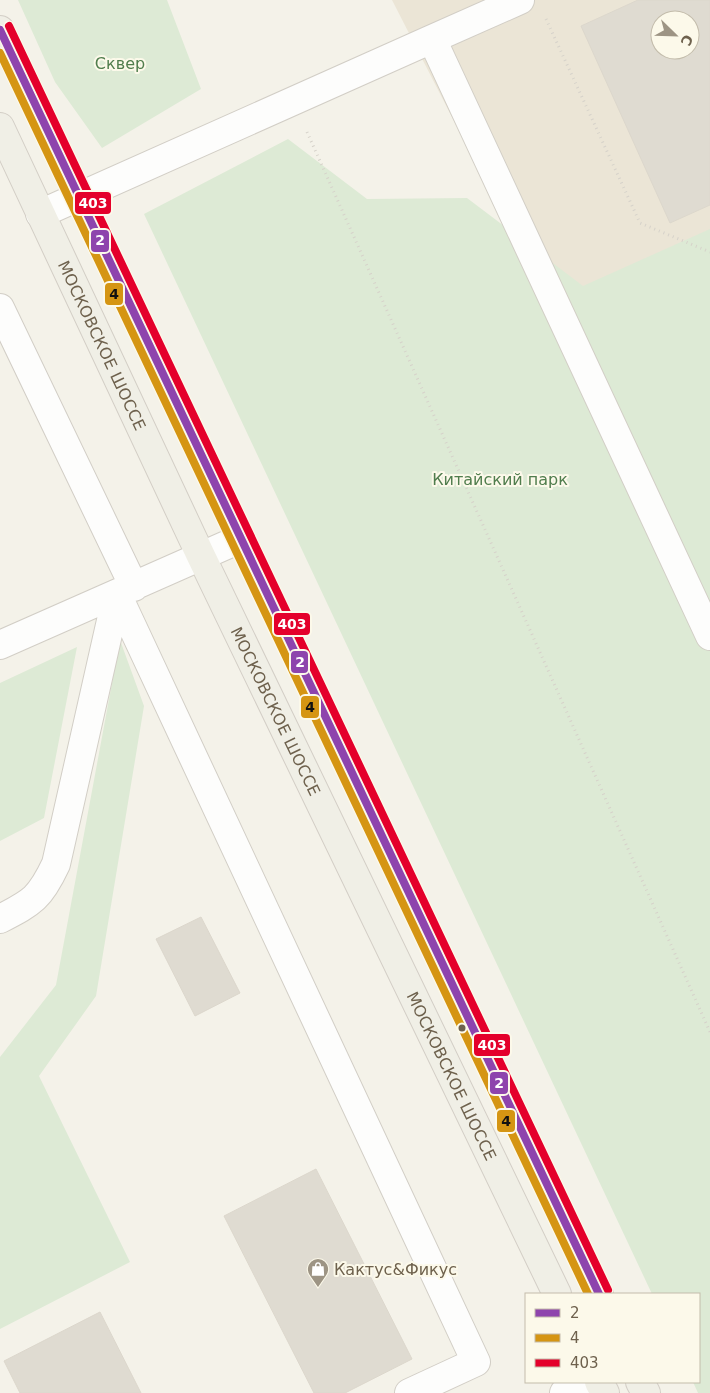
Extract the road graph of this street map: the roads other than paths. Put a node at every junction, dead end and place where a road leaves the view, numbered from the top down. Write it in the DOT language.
graph roads {
  1 [pos="520,0"];
  2 [pos="0,30"];
  3 [pos="432,40"];
  4 [pos="0,127"];
  5 [pos="79,198"];
  6 [pos="40,214"];
  7 [pos="0,308"];
  8 [pos="240,538"];
  9 [pos="201,556"];
  10 [pos="126,591"];
  11 [pos="710,636"];
  12 [pos="0,645"];
  13 [pos="0,919"];
  14 [pos="557,1293"];
  15 [pos="599,1293"];
  16 [pos="584,1383"];
  17 [pos="409,1393"];
  18 [pos="564,1393"];
  1 -- 3 [label="street"];
  2 -- 5 [label="main road"];
  3 -- 5 [label="street"];
  3 -- 11 [label="street"];
  4 -- 6 [label="main road, МОСКОВСКОЕ ШОССЕ"];
  5 -- 6 [label="street"];
  5 -- 8 [label="main road"];
  6 -- 9 [label="main road, МОСКОВСКОЕ ШОССЕ"];
  7 -- 10 [label="street"];
  8 -- 9 [label="street"];
  8 -- 15 [label="main road"];
  9 -- 10 [label="street"];
  9 -- 14 [label="main road, МОСКОВСКОЕ ШОССЕ"];
  10 -- 12 [label="street"];
  10 -- 13 [label="street"];
  10 -- 17 [label="street"];
  16 -- 18 [label="street"];
}
